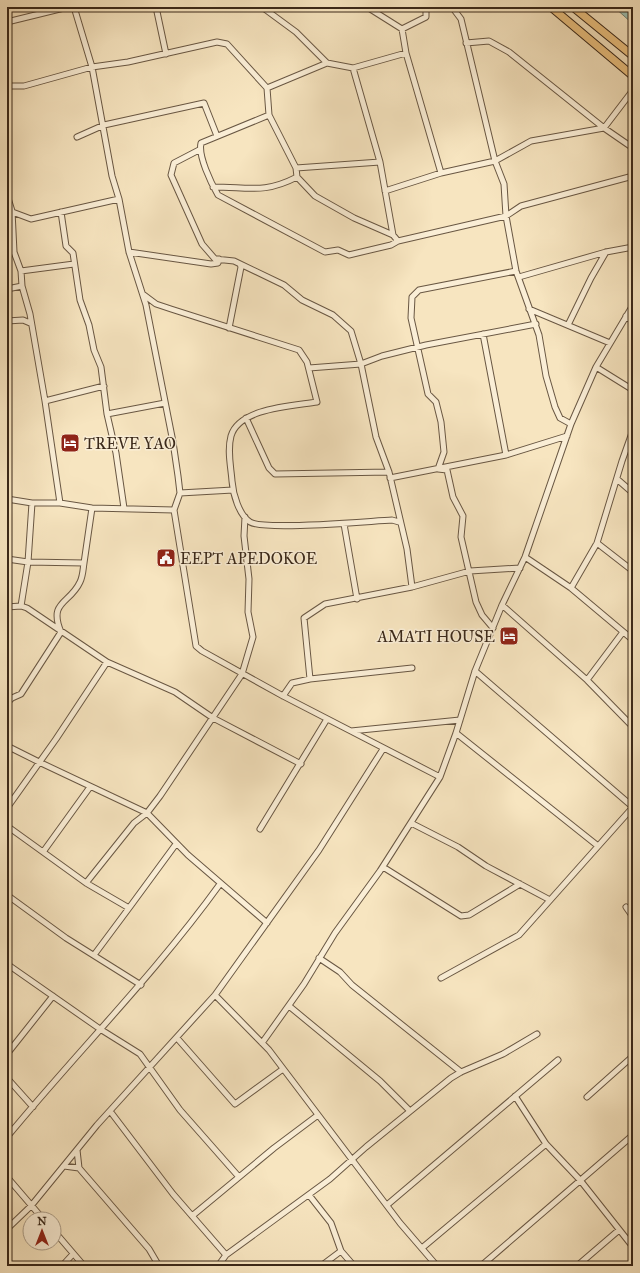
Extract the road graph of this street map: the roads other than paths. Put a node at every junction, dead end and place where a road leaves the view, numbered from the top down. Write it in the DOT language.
graph roads {
  1 [pos="9,7"];
  2 [pos="68,7"];
  3 [pos="74,7"];
  4 [pos="156,7"];
  5 [pos="262,7"];
  6 [pos="367,7"];
  7 [pos="426,7"];
  8 [pos="452,7"];
  9 [pos="551,7"];
  10 [pos="573,7"];
  11 [pos="7,21"];
  12 [pos="402,29"];
  13 [pos="466,43"];
  14 [pos="406,53"];
  15 [pos="166,54"];
  16 [pos="633,56"];
  17 [pos="327,63"];
  18 [pos="92,67"];
  19 [pos="353,68"];
  20 [pos="633,76"];
  21 [pos="7,86"];
  22 [pos="267,88"];
  23 [pos="633,90"];
  24 [pos="269,115"];
  25 [pos="104,125"];
  26 [pos="604,128"];
  27 [pos="217,136"];
  28 [pos="77,137"];
  29 [pos="633,148"];
  30 [pos="199,150"];
  31 [pos="495,160"];
  32 [pos="380,162"];
  33 [pos="296,168"];
  34 [pos="440,173"];
  35 [pos="297,176"];
  36 [pos="633,176"];
  37 [pos="214,187"];
  38 [pos="385,191"];
  39 [pos="7,195"];
  40 [pos="119,198"];
  41 [pos="9,210"];
  42 [pos="61,212"];
  43 [pos="506,216"];
  44 [pos="393,235"];
  45 [pos="398,241"];
  46 [pos="633,247"];
  47 [pos="129,252"];
  48 [pos="606,252"];
  49 [pos="215,259"];
  50 [pos="74,264"];
  51 [pos="240,264"];
  52 [pos="21,271"];
  53 [pos="516,271"];
  54 [pos="519,277"];
  55 [pos="22,286"];
  56 [pos="7,289"];
  57 [pos="143,295"];
  58 [pos="633,305"];
  59 [pos="529,309"];
  60 [pos="626,316"];
  61 [pos="7,321"];
  62 [pos="633,322"];
  63 [pos="30,324"];
  64 [pos="536,324"];
  65 [pos="568,325"];
  66 [pos="229,328"];
  67 [pos="483,334"];
  68 [pos="610,342"];
  69 [pos="417,347"];
  70 [pos="361,364"];
  71 [pos="596,367"];
  72 [pos="309,368"];
  73 [pos="104,386"];
  74 [pos="633,390"];
  75 [pos="45,401"];
  76 [pos="165,403"];
  77 [pos="107,414"];
  78 [pos="246,418"];
  79 [pos="571,424"];
  80 [pos="633,430"];
  81 [pos="567,436"];
  82 [pos="506,455"];
  83 [pos="438,469"];
  84 [pos="389,472"];
  85 [pos="390,478"];
  86 [pos="617,479"];
  87 [pos="233,490"];
  88 [pos="180,493"];
  89 [pos="633,493"];
  90 [pos="7,499"];
  91 [pos="60,503"];
  92 [pos="32,504"];
  93 [pos="92,508"];
  94 [pos="124,508"];
  95 [pos="174,510"];
  96 [pos="245,517"];
  97 [pos="400,522"];
  98 [pos="344,524"];
  99 [pos="597,543"];
  100 [pos="525,557"];
  101 [pos="7,559"];
  102 [pos="28,562"];
  103 [pos="84,564"];
  104 [pos="520,568"];
  105 [pos="470,571"];
  106 [pos="633,571"];
  107 [pos="412,587"];
  108 [pos="571,588"];
  109 [pos="357,599"];
  110 [pos="502,605"];
  111 [pos="21,606"];
  112 [pos="7,607"];
  113 [pos="493,628"];
  114 [pos="62,632"];
  115 [pos="623,632"];
  116 [pos="633,640"];
  117 [pos="107,662"];
  118 [pos="412,668"];
  119 [pos="475,671"];
  120 [pos="242,674"];
  121 [pos="310,679"];
  122 [pos="587,680"];
  123 [pos="283,696"];
  124 [pos="7,703"];
  125 [pos="213,718"];
  126 [pos="327,719"];
  127 [pos="460,720"];
  128 [pos="633,727"];
  129 [pos="350,731"];
  130 [pos="456,734"];
  131 [pos="7,746"];
  132 [pos="383,749"];
  133 [pos="39,762"];
  134 [pos="301,764"];
  135 [pos="440,777"];
  136 [pos="90,786"];
  137 [pos="633,807"];
  138 [pos="7,808"];
  139 [pos="147,813"];
  140 [pos="411,823"];
  141 [pos="7,826"];
  142 [pos="260,829"];
  143 [pos="176,844"];
  144 [pos="598,846"];
  145 [pos="43,852"];
  146 [pos="383,867"];
  147 [pos="86,883"];
  148 [pos="220,884"];
  149 [pos="520,884"];
  150 [pos="7,895"];
  151 [pos="550,900"];
  152 [pos="626,907"];
  153 [pos="129,908"];
  154 [pos="633,916"];
  155 [pos="267,923"];
  156 [pos="94,955"];
  157 [pos="319,958"];
  158 [pos="7,964"];
  159 [pos="441,978"];
  160 [pos="141,985"];
  161 [pos="215,995"];
  162 [pos="53,996"];
  163 [pos="289,1006"];
  164 [pos="100,1029"];
  165 [pos="537,1034"];
  166 [pos="177,1038"];
  167 [pos="262,1043"];
  168 [pos="7,1054"];
  169 [pos="633,1056"];
  170 [pos="558,1060"];
  171 [pos="150,1067"];
  172 [pos="283,1069"];
  173 [pos="461,1072"];
  174 [pos="7,1078"];
  175 [pos="515,1096"];
  176 [pos="587,1097"];
  177 [pos="32,1107"];
  178 [pos="410,1111"];
  179 [pos="110,1112"];
  180 [pos="318,1115"];
  181 [pos="633,1135"];
  182 [pos="7,1137"];
  183 [pos="546,1144"];
  184 [pos="77,1150"];
  185 [pos="353,1160"];
  186 [pos="64,1166"];
  187 [pos="79,1168"];
  188 [pos="7,1177"];
  189 [pos="239,1177"];
  190 [pos="580,1180"];
  191 [pos="309,1195"];
  192 [pos="387,1204"];
  193 [pos="32,1206"];
  194 [pos="36,1211"];
  195 [pos="192,1216"];
  196 [pos="7,1229"];
  197 [pos="619,1230"];
  198 [pos="62,1241"];
  199 [pos="633,1247"];
  200 [pos="422,1248"];
  201 [pos="341,1251"];
  202 [pos="73,1254"];
  203 [pos="226,1255"];
  204 [pos="62,1266"];
  205 [pos="84,1266"];
  206 [pos="159,1266"];
  207 [pos="218,1266"];
  208 [pos="321,1266"];
  209 [pos="354,1266"];
  210 [pos="437,1266"];
  211 [pos="481,1266"];
  212 [pos="577,1266"];
  1 -- 11 [label="street"];
  2 -- 11 [label="street"];
  3 -- 18 [label="street"];
  4 -- 15 [label="street"];
  5 -- 17 [label="street"];
  6 -- 12 [label="street"];
  7 -- 12 [label="street"];
  8 -- 13 [label="street"];
  9 -- 20 [label="highway"];
  10 -- 16 [label="highway"];
  12 -- 14 [label="street"];
  13 -- 26 [label="street"];
  13 -- 31 [label="street"];
  14 -- 19 [label="street"];
  14 -- 34 [label="street"];
  15 -- 18 [label="street"];
  15 -- 22 [label="street"];
  17 -- 19 [label="street"];
  17 -- 22 [label="street"];
  18 -- 21 [label="street"];
  18 -- 25 [label="street"];
  19 -- 32 [label="street"];
  22 -- 24 [label="street"];
  23 -- 26 [label="street"];
  24 -- 27 [label="street"];
  24 -- 33 [label="street"];
  25 -- 27 [label="street"];
  25 -- 28 [label="street"];
  25 -- 40 [label="street"];
  26 -- 29 [label="street"];
  26 -- 31 [label="street"];
  27 -- 30 [label="street"];
  30 -- 37 [label="street"];
  30 -- 49 [label="street"];
  31 -- 34 [label="street"];
  31 -- 43 [label="street"];
  32 -- 33 [label="street"];
  32 -- 38 [label="street"];
  33 -- 35 [label="street"];
  34 -- 38 [label="street"];
  35 -- 37 [label="street"];
  35 -- 44 [label="street"];
  36 -- 43 [label="street"];
  37 -- 45 [label="street"];
  38 -- 44 [label="street"];
  39 -- 41 [label="street"];
  40 -- 42 [label="street"];
  40 -- 47 [label="street"];
  41 -- 42 [label="street"];
  41 -- 52 [label="street"];
  42 -- 50 [label="street"];
  43 -- 45 [label="street"];
  43 -- 53 [label="street"];
  44 -- 45 [label="street"];
  46 -- 48 [label="street"];
  47 -- 49 [label="street"];
  47 -- 57 [label="street"];
  48 -- 54 [label="street"];
  48 -- 65 [label="street"];
  49 -- 51 [label="street"];
  50 -- 52 [label="street"];
  50 -- 73 [label="street"];
  51 -- 66 [label="street"];
  51 -- 70 [label="street"];
  52 -- 55 [label="street"];
  53 -- 54 [label="street"];
  53 -- 69 [label="street"];
  54 -- 59 [label="street"];
  55 -- 56 [label="street"];
  55 -- 63 [label="street"];
  57 -- 66 [label="street"];
  57 -- 76 [label="street"];
  58 -- 60 [label="street"];
  59 -- 64 [label="street"];
  59 -- 65 [label="street"];
  60 -- 62 [label="street"];
  60 -- 68 [label="street"];
  61 -- 63 [label="street"];
  63 -- 75 [label="street"];
  64 -- 67 [label="street"];
  64 -- 79 [label="street"];
  65 -- 68 [label="street"];
  66 -- 72 [label="street"];
  67 -- 69 [label="street"];
  67 -- 82 [label="street"];
  68 -- 71 [label="street"];
  69 -- 70 [label="street"];
  69 -- 83 [label="street"];
  70 -- 72 [label="street"];
  70 -- 84 [label="street"];
  71 -- 74 [label="street"];
  71 -- 79 [label="street"];
  72 -- 78 [label="street"];
  73 -- 75 [label="street"];
  73 -- 77 [label="street"];
  75 -- 91 [label="street"];
  76 -- 77 [label="street"];
  76 -- 88 [label="street"];
  77 -- 94 [label="street"];
  78 -- 84 [label="street"];
  78 -- 87 [label="street"];
  79 -- 81 [label="street"];
  80 -- 86 [label="street"];
  81 -- 82 [label="street"];
  81 -- 100 [label="street"];
  82 -- 83 [label="street"];
  83 -- 85 [label="street"];
  83 -- 105 [label="street"];
  84 -- 85 [label="street"];
  85 -- 97 [label="street"];
  86 -- 89 [label="street"];
  86 -- 99 [label="street"];
  87 -- 88 [label="street"];
  87 -- 96 [label="street"];
  88 -- 95 [label="street"];
  90 -- 92 [label="street"];
  91 -- 92 [label="street"];
  91 -- 93 [label="street"];
  92 -- 102 [label="street"];
  93 -- 94 [label="street"];
  93 -- 103 [label="street"];
  94 -- 95 [label="street"];
  95 -- 120 [label="street"];
  96 -- 98 [label="street"];
  96 -- 120 [label="street"];
  97 -- 98 [label="street"];
  97 -- 107 [label="street"];
  98 -- 109 [label="street"];
  99 -- 106 [label="street"];
  99 -- 108 [label="street"];
  100 -- 104 [label="street"];
  100 -- 108 [label="street"];
  101 -- 102 [label="street"];
  102 -- 103 [label="street"];
  102 -- 111 [label="street"];
  103 -- 114 [label="street"];
  104 -- 105 [label="street"];
  104 -- 110 [label="street"];
  105 -- 107 [label="street"];
  105 -- 113 [label="street"];
  107 -- 109 [label="street"];
  108 -- 115 [label="street"];
  109 -- 121 [label="street"];
  110 -- 113 [label="street"];
  110 -- 122 [label="street"];
  111 -- 112 [label="street"];
  111 -- 114 [label="street"];
  113 -- 119 [label="street"];
  114 -- 117 [label="street"];
  114 -- 124 [label="street"];
  115 -- 116 [label="street"];
  115 -- 122 [label="street"];
  117 -- 125 [label="street"];
  117 -- 133 [label="street"];
  118 -- 121 [label="street"];
  119 -- 127 [label="street"];
  119 -- 137 [label="street"];
  120 -- 123 [label="street"];
  120 -- 125 [label="street"];
  121 -- 123 [label="street"];
  122 -- 128 [label="street"];
  123 -- 126 [label="street"];
  125 -- 134 [label="street"];
  125 -- 139 [label="street"];
  126 -- 129 [label="street"];
  126 -- 134 [label="street"];
  127 -- 129 [label="street"];
  127 -- 130 [label="street"];
  129 -- 132 [label="street"];
  130 -- 135 [label="street"];
  130 -- 144 [label="street"];
  131 -- 133 [label="street"];
  132 -- 135 [label="street"];
  132 -- 155 [label="street"];
  133 -- 136 [label="street"];
  133 -- 138 [label="street"];
  134 -- 142 [label="street"];
  135 -- 140 [label="street"];
  136 -- 139 [label="street"];
  136 -- 145 [label="street"];
  137 -- 144 [label="street"];
  139 -- 143 [label="street"];
  139 -- 147 [label="street"];
  140 -- 146 [label="street"];
  140 -- 149 [label="street"];
  141 -- 145 [label="street"];
  143 -- 148 [label="street"];
  143 -- 153 [label="street"];
  144 -- 151 [label="street"];
  145 -- 147 [label="street"];
  146 -- 149 [label="street"];
  146 -- 157 [label="street"];
  147 -- 153 [label="street"];
  148 -- 155 [label="street"];
  148 -- 160 [label="street"];
  149 -- 151 [label="street"];
  150 -- 156 [label="street"];
  151 -- 159 [label="street"];
  152 -- 154 [label="street"];
  153 -- 156 [label="street"];
  155 -- 161 [label="street"];
  156 -- 160 [label="street"];
  157 -- 163 [label="street"];
  157 -- 173 [label="street"];
  158 -- 162 [label="street"];
  160 -- 164 [label="street"];
  161 -- 166 [label="street"];
  161 -- 167 [label="street"];
  162 -- 164 [label="street"];
  162 -- 168 [label="street"];
  163 -- 167 [label="street"];
  163 -- 178 [label="street"];
  164 -- 171 [label="street"];
  164 -- 177 [label="street"];
  165 -- 173 [label="street"];
  166 -- 171 [label="street"];
  166 -- 172 [label="street"];
  167 -- 172 [label="street"];
  169 -- 176 [label="street"];
  170 -- 175 [label="street"];
  171 -- 179 [label="street"];
  171 -- 189 [label="street"];
  172 -- 180 [label="street"];
  173 -- 178 [label="street"];
  174 -- 177 [label="street"];
  175 -- 183 [label="street"];
  175 -- 192 [label="street"];
  177 -- 182 [label="street"];
  178 -- 185 [label="street"];
  179 -- 184 [label="street"];
  179 -- 195 [label="street"];
  180 -- 185 [label="street"];
  180 -- 189 [label="street"];
  181 -- 190 [label="street"];
  183 -- 190 [label="street"];
  183 -- 200 [label="street"];
  184 -- 186 [label="street"];
  184 -- 187 [label="street"];
  185 -- 191 [label="street"];
  185 -- 192 [label="street"];
  186 -- 187 [label="street"];
  186 -- 193 [label="street"];
  187 -- 206 [label="street"];
  188 -- 193 [label="street"];
  189 -- 195 [label="street"];
  190 -- 197 [label="street"];
  190 -- 211 [label="street"];
  191 -- 201 [label="street"];
  191 -- 203 [label="street"];
  192 -- 200 [label="street"];
  193 -- 194 [label="street"];
  193 -- 196 [label="street"];
  195 -- 203 [label="street"];
  197 -- 199 [label="street"];
  197 -- 212 [label="street"];
  198 -- 202 [label="street"];
  200 -- 210 [label="street"];
  201 -- 208 [label="street"];
  201 -- 209 [label="street"];
  202 -- 204 [label="street"];
  202 -- 205 [label="street"];
  203 -- 207 [label="street"];
}
